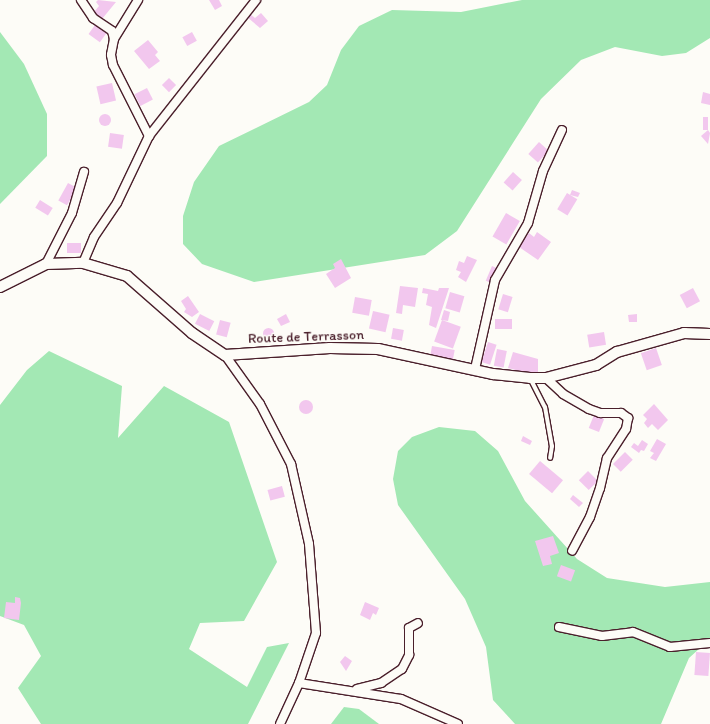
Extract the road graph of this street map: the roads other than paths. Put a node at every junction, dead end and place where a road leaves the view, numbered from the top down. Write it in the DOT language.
graph roads {
  1 [pos="81,0"];
  2 [pos="138,0"];
  3 [pos="256,0"];
  4 [pos="114,39"];
  5 [pos="562,130"];
  6 [pos="149,136"];
  7 [pos="84,172"];
  8 [pos="83,263"];
  9 [pos="46,264"];
  10 [pos="0,287"];
  11 [pos="710,334"];
  12 [pos="225,355"];
  13 [pos="475,369"];
  14 [pos="530,378"];
  15 [pos="546,378"];
  16 [pos="550,458"];
  17 [pos="572,551"];
  18 [pos="418,624"];
  19 [pos="559,627"];
  20 [pos="710,643"];
  21 [pos="299,683"];
  22 [pos="352,690"];
  23 [pos="280,724"];
  24 [pos="458,724"];
  1 -- 4 [label="street"];
  2 -- 4 [label="street"];
  3 -- 6 [label="street"];
  4 -- 6 [label="street"];
  5 -- 13 [label="street"];
  6 -- 8 [label="street"];
  7 -- 9 [label="street"];
  8 -- 9 [label="street"];
  8 -- 12 [label="street"];
  9 -- 10 [label="street"];
  11 -- 15 [label="street, Route de Terrasson"];
  12 -- 13 [label="street, Route de Terrasson"];
  12 -- 21 [label="street"];
  13 -- 14 [label="street, Route de Terrasson"];
  14 -- 15 [label="street, Route de Terrasson"];
  14 -- 16 [label="lane"];
  15 -- 17 [label="street"];
  18 -- 22 [label="street"];
  19 -- 20 [label="street"];
  21 -- 22 [label="street"];
  21 -- 23 [label="street"];
  22 -- 24 [label="street"];
}
